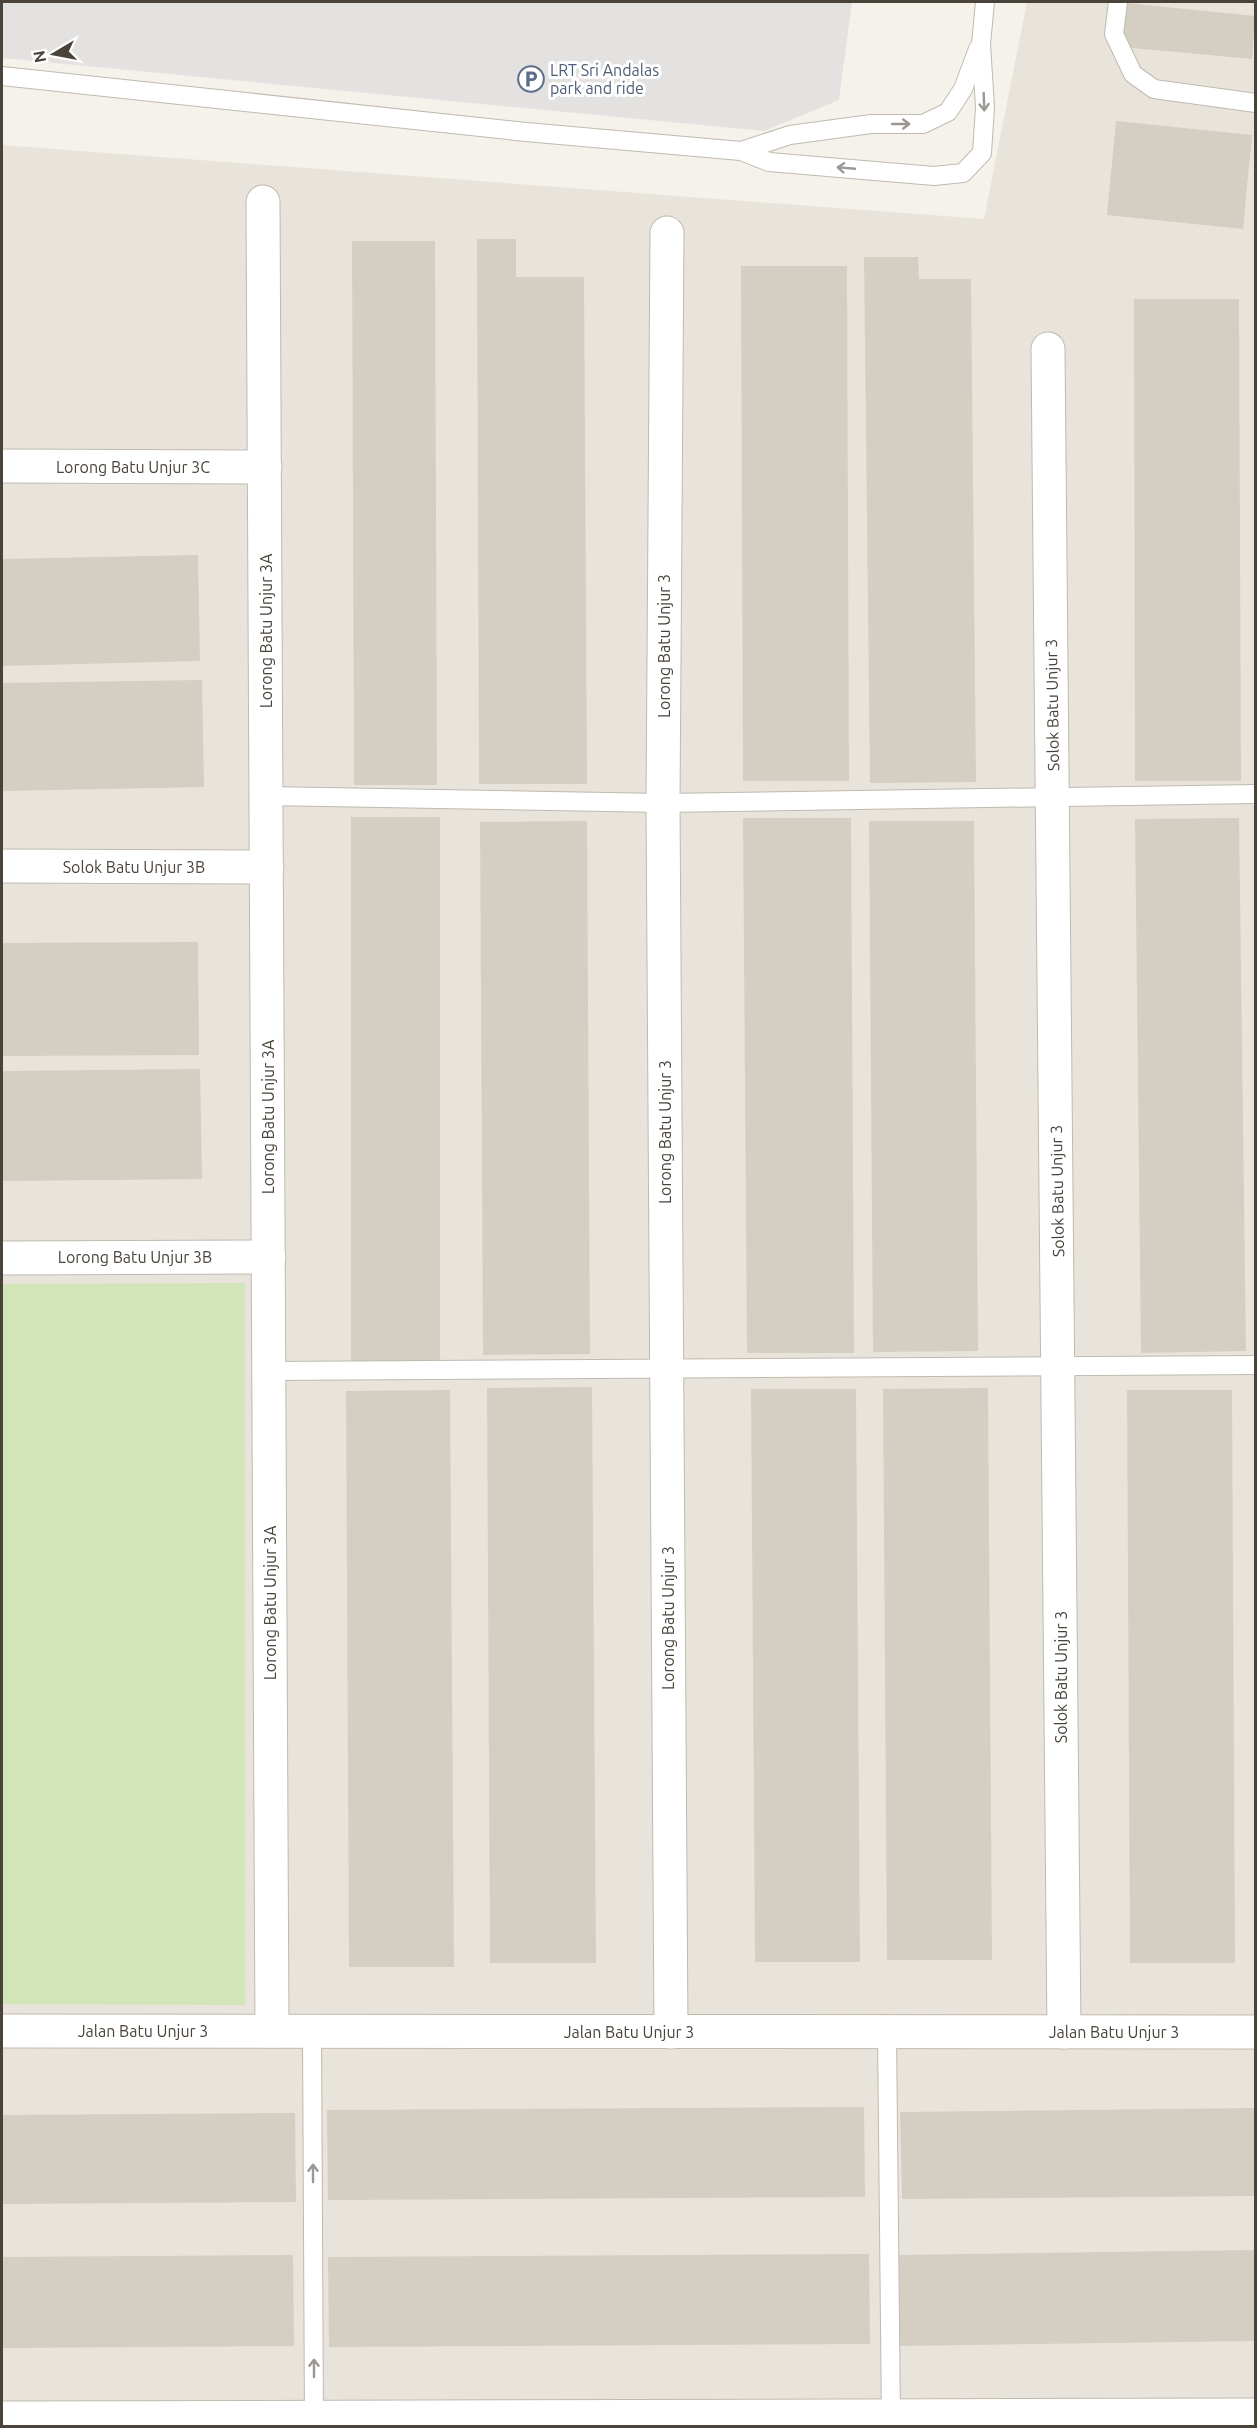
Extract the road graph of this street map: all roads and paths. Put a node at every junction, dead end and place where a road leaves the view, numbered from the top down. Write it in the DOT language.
graph roads {
  1 [pos="985,2"];
  2 [pos="1118,2"];
  3 [pos="981,44"];
  4 [pos="2,76"];
  5 [pos="1256,103"];
  6 [pos="741,151"];
  7 [pos="263,202"];
  8 [pos="667,233"];
  9 [pos="1048,349"];
  10 [pos="2,466"];
  11 [pos="264,468"];
  12 [pos="1256,794"];
  13 [pos="266,796"];
  14 [pos="1053,796"];
  15 [pos="663,803"];
  16 [pos="2,866"];
  17 [pos="267,867"];
  18 [pos="269,1257"];
  19 [pos="2,1258"];
  20 [pos="1256,1365"];
  21 [pos="1058,1366"];
  22 [pos="667,1369"];
  23 [pos="268,1371"];
  24 [pos="2,2031"];
  25 [pos="272,2031"];
  26 [pos="312,2031"];
  27 [pos="671,2032"];
  28 [pos="887,2032"];
  29 [pos="1064,2032"];
  30 [pos="1256,2032"];
  31 [pos="1256,2415"];
  32 [pos="2,2418"];
  33 [pos="891,2421"];
  34 [pos="314,2422"];
  1 -- 3 [label="lane"];
  2 -- 5 [label="lane"];
  6 -- 3 [label="lane, one-way"];
  3 -- 6 [label="lane, one-way"];
  4 -- 6 [label="lane"];
  7 -- 11 [label="street, Lorong Batu Unjur 3A"];
  8 -- 15 [label="street, Lorong Batu Unjur 3"];
  9 -- 14 [label="street, Solok Batu Unjur 3"];
  10 -- 11 [label="street, Lorong Batu Unjur 3C"];
  11 -- 13 [label="street, Lorong Batu Unjur 3A"];
  12 -- 14 [label="lane"];
  13 -- 15 [label="lane"];
  13 -- 17 [label="street, Lorong Batu Unjur 3A"];
  14 -- 15 [label="lane"];
  14 -- 21 [label="street, Solok Batu Unjur 3"];
  15 -- 22 [label="street, Lorong Batu Unjur 3"];
  16 -- 17 [label="street, Solok Batu Unjur 3B"];
  17 -- 18 [label="street, Lorong Batu Unjur 3A"];
  18 -- 19 [label="street, Lorong Batu Unjur 3B"];
  18 -- 23 [label="street, Lorong Batu Unjur 3A"];
  20 -- 21 [label="lane"];
  21 -- 22 [label="lane"];
  21 -- 29 [label="street, Solok Batu Unjur 3"];
  22 -- 23 [label="lane"];
  22 -- 27 [label="street, Lorong Batu Unjur 3"];
  23 -- 25 [label="street, Lorong Batu Unjur 3A"];
  24 -- 25 [label="street, Jalan Batu Unjur 3"];
  25 -- 26 [label="street, Jalan Batu Unjur 3"];
  26 -- 27 [label="street, Jalan Batu Unjur 3"];
  34 -- 26 [label="lane, one-way"];
  27 -- 28 [label="street, Jalan Batu Unjur 3"];
  28 -- 29 [label="street, Jalan Batu Unjur 3"];
  28 -- 33 [label="lane"];
  29 -- 30 [label="street, Jalan Batu Unjur 3"];
  31 -- 33 [label="street"];
  32 -- 34 [label="street"];
  33 -- 34 [label="street"];
}
